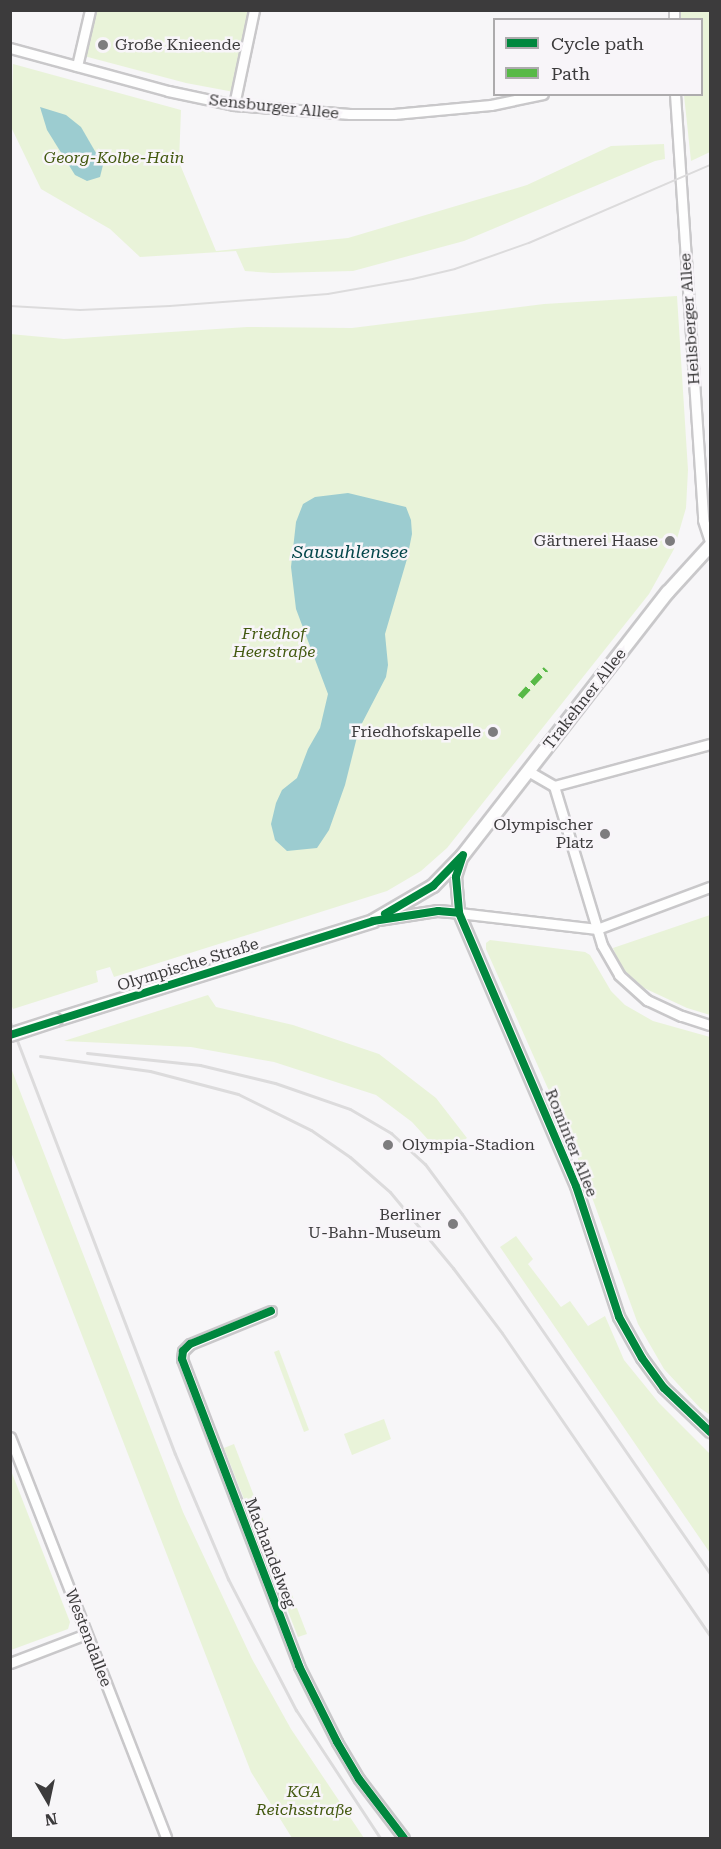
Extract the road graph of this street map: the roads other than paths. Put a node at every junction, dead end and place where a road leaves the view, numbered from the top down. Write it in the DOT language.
graph roads {
  1 [pos="90,10"];
  2 [pos="255,10"];
  3 [pos="10,48"];
  4 [pos="77,66"];
  5 [pos="534,96"];
  6 [pos="675,96"];
  7 [pos="234,105"];
  8 [pos="711,544"];
  9 [pos="711,744"];
  10 [pos="528,771"];
  11 [pos="554,786"];
  12 [pos="463,855"];
  13 [pos="711,887"];
  14 [pos="459,913"];
  15 [pos="373,921"];
  16 [pos="597,928"];
  17 [pos="711,1024"];
  18 [pos="10,1035"];
  19 [pos="271,1311"];
  20 [pos="711,1432"];
  21 [pos="10,1437"];
  22 [pos="82,1635"];
  23 [pos="10,1663"];
  24 [pos="166,1839"];
  25 [pos="404,1839"];
  1 -- 4 [label="street"];
  2 -- 7 [label="street"];
  3 -- 4 [label="street, Sensburger Allee"];
  4 -- 7 [label="street, Sensburger Allee"];
  5 -- 7 [label="street, Sensburger Allee"];
  6 -- 8 [label="street, Heilsberger Allee"];
  8 -- 10 [label="main road, Trakehner Allee"];
  9 -- 11 [label="street"];
  10 -- 11 [label="street"];
  10 -- 12 [label="main road, Trakehner Allee"];
  11 -- 16 [label="street"];
  12 -- 14 [label="street"];
  12 -- 15 [label="main road, Olympische Straße"];
  13 -- 16 [label="street"];
  14 -- 15 [label="street, Olympische Straße"];
  14 -- 16 [label="street"];
  14 -- 20 [label="street, Rominter Allee"];
  15 -- 18 [label="main road, Olympische Straße, bridge"];
  16 -- 17 [label="street"];
  19 -- 25 [label="street, Machandelweg"];
  21 -- 22 [label="street, Westendallee"];
  22 -- 23 [label="street"];
  22 -- 24 [label="street, Westendallee"];
}
